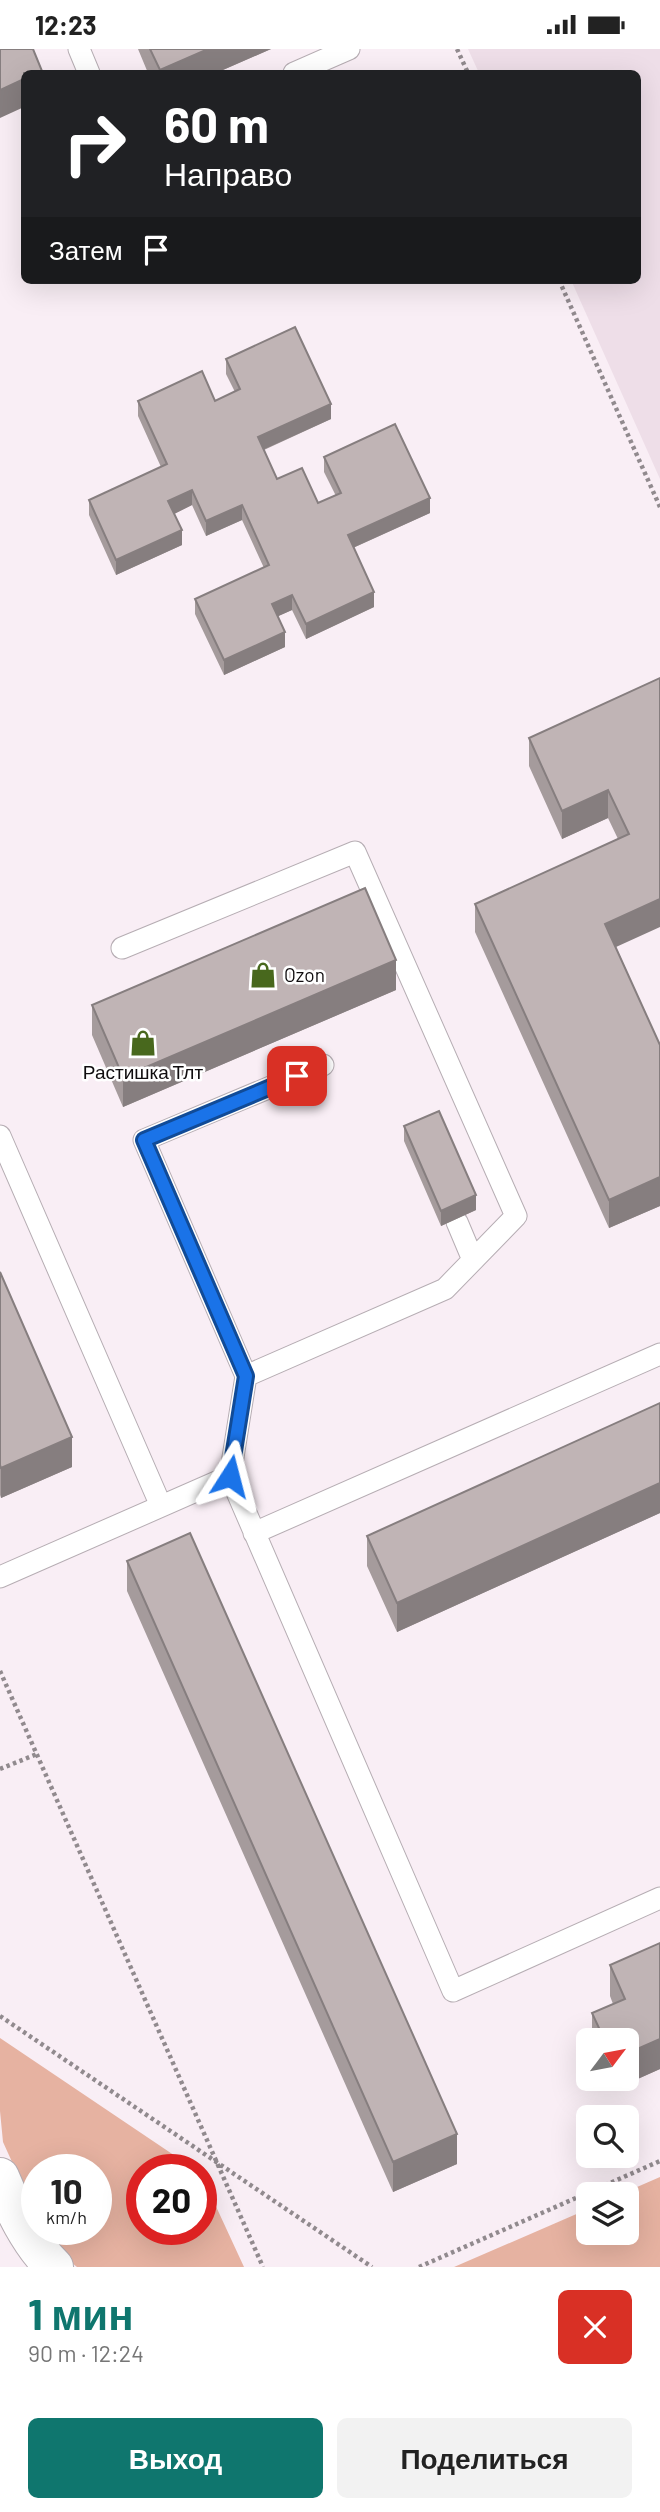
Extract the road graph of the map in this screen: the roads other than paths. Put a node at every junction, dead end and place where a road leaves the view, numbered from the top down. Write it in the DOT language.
graph roads {
  1 [pos="79,49"];
  2 [pos="349,49"];
  3 [pos="88,70"];
  4 [pos="301,70"];
  5 [pos="122,948"];
  6 [pos="323,1065"];
  7 [pos="0,1136"];
  8 [pos="457,1222"];
  9 [pos="473,1260"];
  10 [pos="660,1353"];
  11 [pos="246,1376"];
  12 [pos="230,1476"];
  13 [pos="161,1506"];
  14 [pos="254,1533"];
  15 [pos="0,1577"];
  16 [pos="660,1898"];
  17 [pos="0,2177"];
  18 [pos="54,2267"];
  1 -- 3 [label="lane"];
  2 -- 4 [label="lane"];
  5 -- 9 [label="lane"];
  6 -- 11 [label="lane"];
  7 -- 13 [label="lane"];
  8 -- 9 [label="lane"];
  9 -- 11 [label="lane"];
  10 -- 14 [label="lane"];
  11 -- 12 [label="lane"];
  12 -- 13 [label="lane"];
  12 -- 14 [label="lane"];
  13 -- 15 [label="lane"];
  14 -- 16 [label="lane"];
  17 -- 18 [label="main road"];
}
